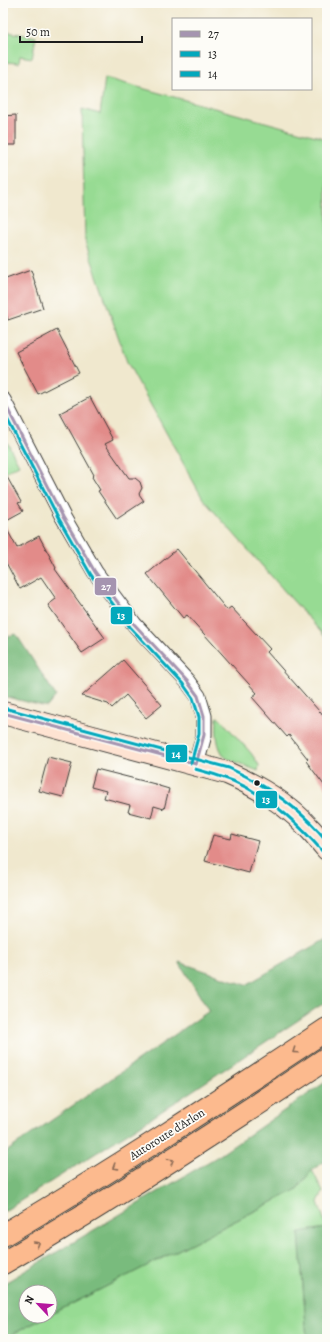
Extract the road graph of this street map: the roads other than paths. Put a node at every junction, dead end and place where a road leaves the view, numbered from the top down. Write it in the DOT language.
graph roads {
  1 [pos="3,400"];
  2 [pos="3,713"];
  3 [pos="196,764"];
  4 [pos="327,849"];
  5 [pos="327,1029"];
  6 [pos="327,1058"];
  7 [pos="3,1234"];
  8 [pos="3,1263"];
  1 -- 3 [label="street"];
  2 -- 3 [label="main road"];
  3 -- 4 [label="main road"];
  5 -- 7 [label="highway, Autoroute d'Arlon, one-way"];
  8 -- 6 [label="highway, Autoroute d'Arlon, one-way"];
}
